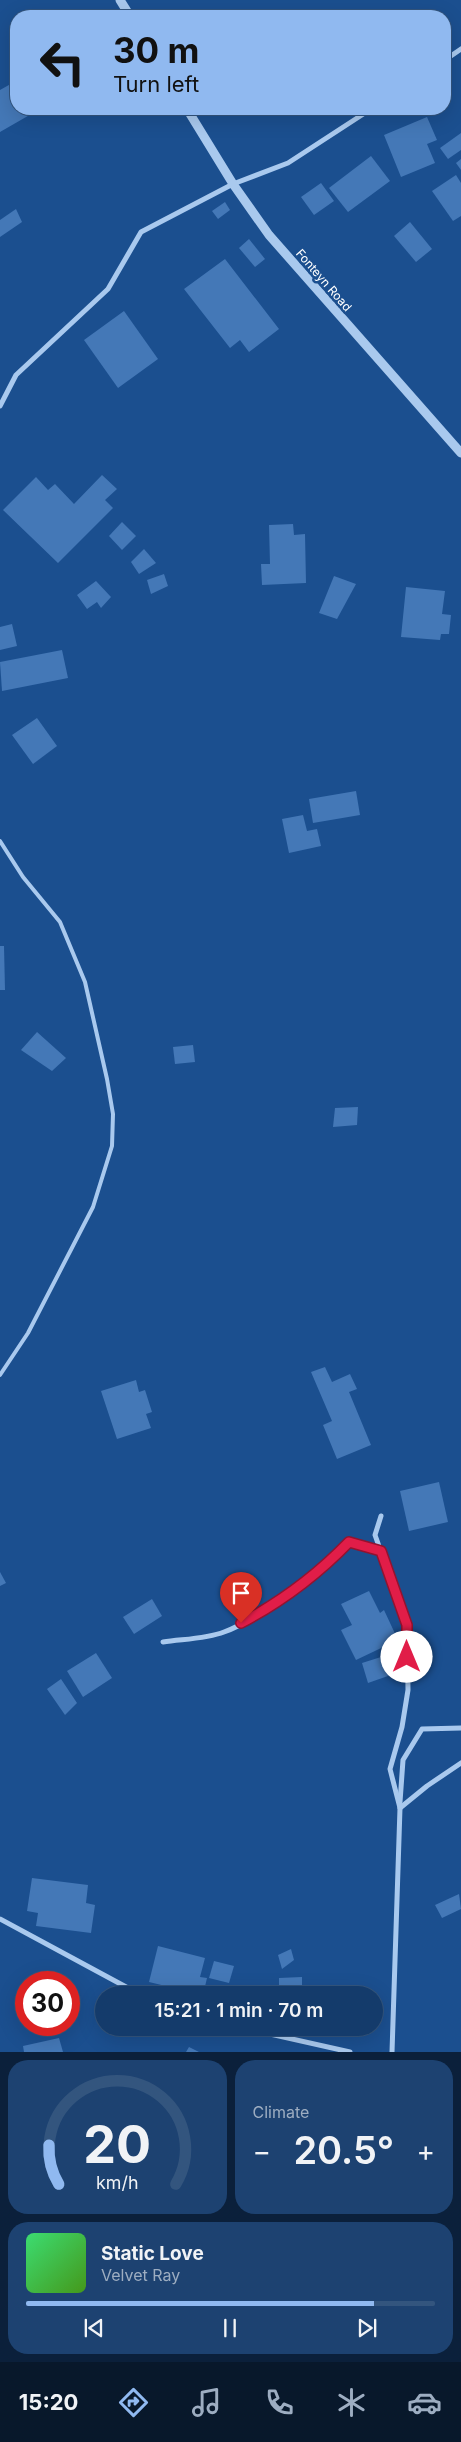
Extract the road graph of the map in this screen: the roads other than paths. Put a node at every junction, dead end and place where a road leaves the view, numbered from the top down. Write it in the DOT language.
graph roads {
  1 [pos="191,115"];
  2 [pos="362,115"];
  3 [pos="233,184"];
  4 [pos="0,406"];
  5 [pos="461,453"];
  6 [pos="0,841"];
  7 [pos="0,1374"];
  8 [pos="382,1516"];
  9 [pos="381,1551"];
  10 [pos="163,1642"];
  11 [pos="461,1728"];
  12 [pos="461,1764"];
  13 [pos="400,1808"];
  14 [pos="0,1919"];
  15 [pos="124,1986"];
  16 [pos="279,2036"];
  17 [pos="350,2052"];
  18 [pos="392,2052"];
  1 -- 3 [label="street, Fonteyn Road"];
  2 -- 3 [label="street"];
  3 -- 4 [label="street"];
  3 -- 5 [label="street, Fonteyn Road"];
  6 -- 7 [label="lane"];
  8 -- 9 [label="street"];
  9 -- 10 [label="street"];
  9 -- 13 [label="street"];
  11 -- 13 [label="street"];
  12 -- 13 [label="street"];
  13 -- 18 [label="street"];
  14 -- 15 [label="street"];
  16 -- 17 [label="street"];
}
